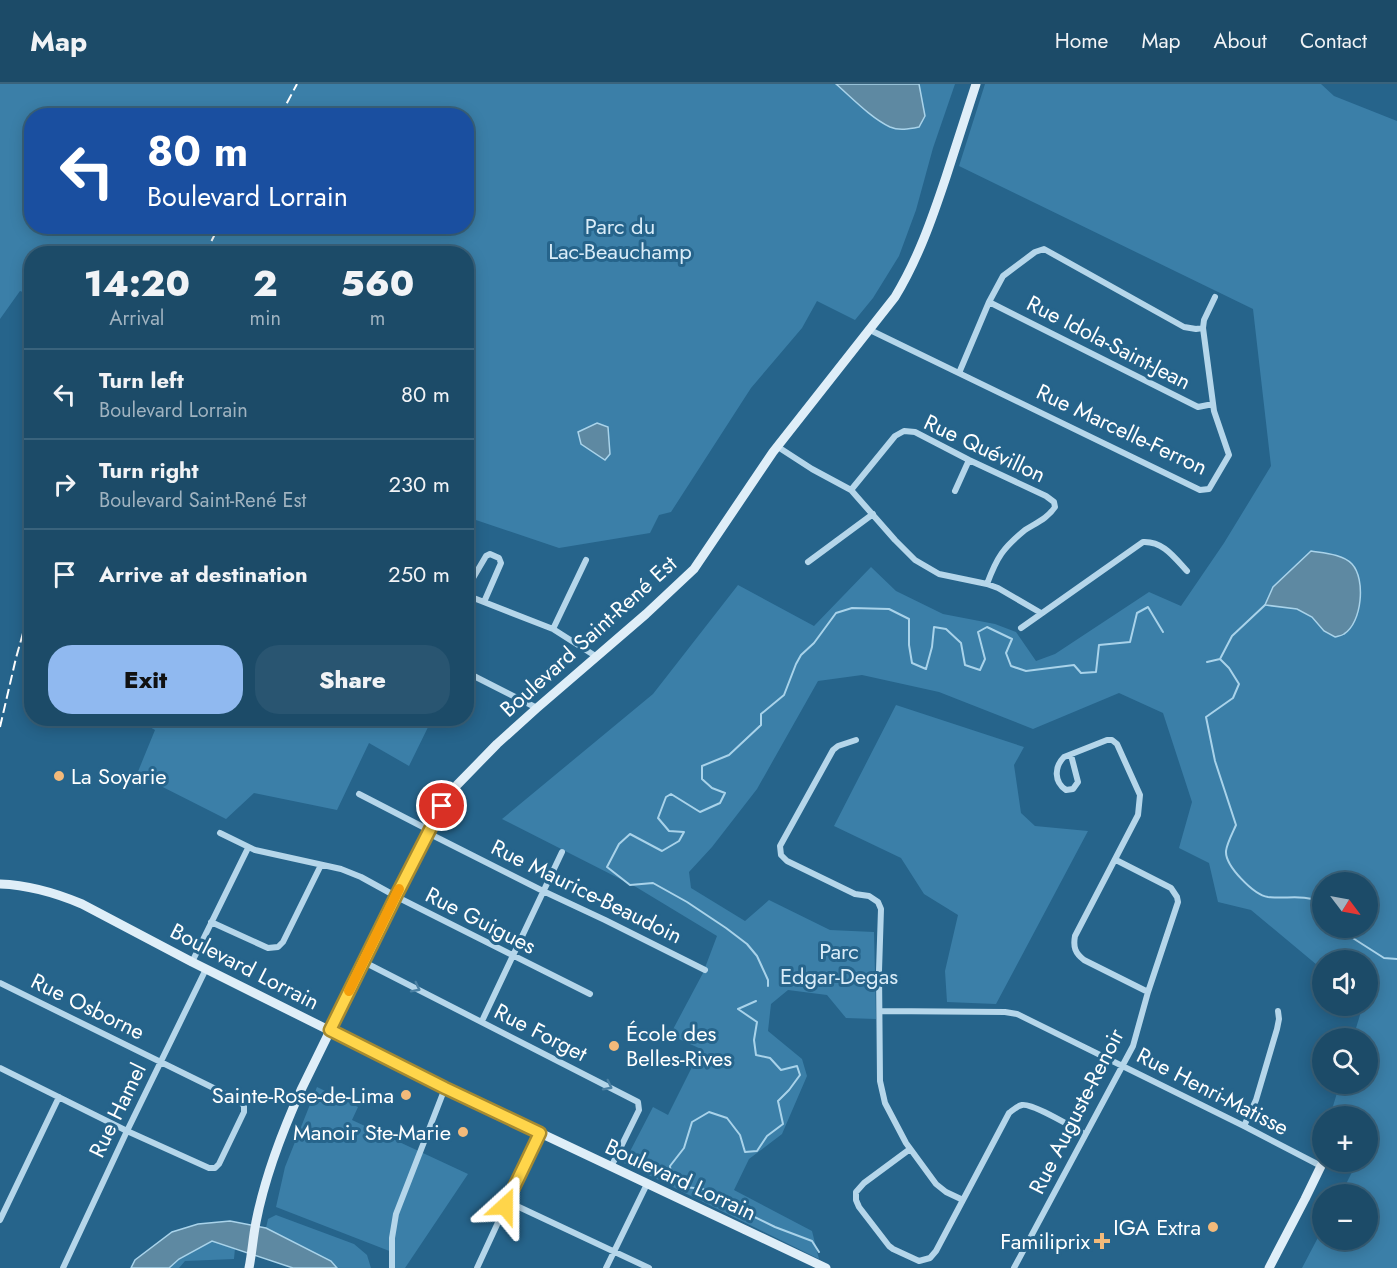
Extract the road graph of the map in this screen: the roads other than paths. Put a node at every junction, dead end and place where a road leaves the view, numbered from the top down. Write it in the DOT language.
graph roads {
  1 [pos="976,84"];
  2 [pos="1215,297"];
  3 [pos="989,302"];
  4 [pos="1203,328"];
  5 [pos="870,330"];
  6 [pos="959,372"];
  7 [pos="1213,404"];
  8 [pos="778,447"];
  9 [pos="969,460"];
  10 [pos="851,490"];
  11 [pos="955,491"];
  12 [pos="873,514"];
  13 [pos="586,560"];
  14 [pos="808,562"];
  15 [pos="1187,571"];
  16 [pos="474,576"];
  17 [pos="987,584"];
  18 [pos="474,598"];
  19 [pos="483,602"];
  20 [pos="1041,613"];
  21 [pos="1021,628"];
  22 [pos="553,629"];
  23 [pos="597,657"];
  24 [pos="474,676"];
  25 [pos="537,708"];
  26 [pos="856,740"];
  27 [pos="1071,755"];
  28 [pos="359,794"];
  29 [pos="428,831"];
  30 [pos="220,833"];
  31 [pos="248,848"];
  32 [pos="562,852"];
  33 [pos="1116,860"];
  34 [pos="321,865"];
  35 [pos="0,884"];
  36 [pos="543,891"];
  37 [pos="396,896"];
  38 [pos="211,922"];
  39 [pos="513,956"];
  40 [pos="192,962"];
  41 [pos="364,962"];
  42 [pos="206,969"];
  43 [pos="705,970"];
  44 [pos="0,983"];
  45 [pos="1148,992"];
  46 [pos="590,994"];
  47 [pos="880,1011"];
  48 [pos="1278,1011"];
  49 [pos="482,1021"];
  50 [pos="330,1030"];
  51 [pos="161,1062"];
  52 [pos="1122,1065"];
  53 [pos="0,1068"];
  54 [pos="445,1088"];
  55 [pos="59,1097"];
  56 [pos="1244,1126"];
  57 [pos="127,1131"];
  58 [pos="540,1133"];
  59 [pos="1085,1134"];
  60 [pos="910,1149"];
  61 [pos="1312,1161"];
  62 [pos="611,1167"];
  63 [pos="1318,1172"];
  64 [pos="647,1184"];
  65 [pos="963,1200"];
  66 [pos="506,1201"];
  67 [pos="0,1220"];
  68 [pos="613,1252"];
  69 [pos="250,1266"];
  70 [pos="63,1268"];
  71 [pos="392,1268"];
  72 [pos="477,1268"];
  73 [pos="606,1268"];
  74 [pos="649,1268"];
  75 [pos="825,1268"];
  76 [pos="1014,1268"];
  77 [pos="1269,1268"];
  1 -- 5 [label="street, Boulevard Saint-René Est"];
  2 -- 4 [label="street, Rue Marcelle-Ferron"];
  3 -- 4 [label="street"];
  3 -- 6 [label="street"];
  3 -- 7 [label="street, Rue Idola-Saint-Jean"];
  4 -- 7 [label="street, Rue Marcelle-Ferron"];
  5 -- 6 [label="street, Rue Marcelle-Ferron"];
  5 -- 8 [label="street, Boulevard Saint-René Est"];
  6 -- 7 [label="street, Rue Marcelle-Ferron"];
  8 -- 10 [label="street"];
  8 -- 23 [label="street, Boulevard Saint-René Est"];
  9 -- 10 [label="street, Rue Quévillon"];
  9 -- 11 [label="street"];
  9 -- 17 [label="street, Rue Quévillon"];
  10 -- 12 [label="street"];
  12 -- 14 [label="street"];
  12 -- 17 [label="street"];
  13 -- 22 [label="street"];
  15 -- 20 [label="street"];
  16 -- 19 [label="street"];
  17 -- 20 [label="street"];
  18 -- 19 [label="street"];
  19 -- 22 [label="street"];
  20 -- 21 [label="street"];
  22 -- 23 [label="street"];
  23 -- 25 [label="street, Boulevard Saint-René Est"];
  24 -- 25 [label="street"];
  25 -- 29 [label="street, Boulevard Saint-René Est"];
  26 -- 47 [label="street"];
  27 -- 27 [label="street"];
  27 -- 33 [label="street"];
  28 -- 29 [label="street, Rue Maurice-Beaudoin"];
  29 -- 36 [label="street, Rue Maurice-Beaudoin"];
  29 -- 37 [label="street, Boulevard Saint-René Est"];
  30 -- 31 [label="street, Rue Guigues"];
  31 -- 34 [label="street, Rue Guigues"];
  31 -- 38 [label="street"];
  32 -- 36 [label="street"];
  33 -- 45 [label="street, Rue Auguste-Renoir"];
  33 -- 45 [label="street"];
  34 -- 37 [label="street, Rue Guigues"];
  34 -- 38 [label="street"];
  35 -- 40 [label="street, Boulevard Lorrain"];
  36 -- 39 [label="street"];
  36 -- 43 [label="street, Rue Maurice-Beaudoin"];
  37 -- 39 [label="street, Rue Guigues"];
  37 -- 41 [label="street, Boulevard Saint-René Est"];
  38 -- 40 [label="street"];
  39 -- 46 [label="street, Rue Guigues"];
  39 -- 49 [label="street"];
  40 -- 42 [label="street, Boulevard Lorrain"];
  41 -- 49 [label="street, Rue Forget, one-way"];
  41 -- 50 [label="street, Boulevard Saint-René Est"];
  42 -- 50 [label="street, Boulevard Lorrain"];
  42 -- 51 [label="street, Rue Hamel"];
  44 -- 51 [label="street, Rue Osborne"];
  45 -- 52 [label="street, Rue Auguste-Renoir"];
  47 -- 52 [label="street, Rue Henri-Matisse"];
  47 -- 60 [label="street"];
  48 -- 56 [label="street"];
  49 -- 62 [label="street, Rue Forget, one-way"];
  50 -- 54 [label="street, Boulevard Lorrain"];
  50 -- 69 [label="street, Boulevard Saint-René Est"];
  51 -- 57 [label="street, Rue Hamel"];
  51 -- 57 [label="street, Rue Osborne"];
  52 -- 56 [label="street, Rue Henri-Matisse"];
  52 -- 59 [label="street, Rue Auguste-Renoir"];
  53 -- 55 [label="street"];
  54 -- 58 [label="street, Boulevard Lorrain"];
  54 -- 71 [label="street"];
  55 -- 57 [label="street"];
  55 -- 67 [label="street"];
  56 -- 61 [label="street, Rue Henri-Matisse"];
  57 -- 70 [label="street, Rue Hamel"];
  58 -- 62 [label="street, Boulevard Lorrain"];
  58 -- 66 [label="street"];
  59 -- 65 [label="street"];
  59 -- 76 [label="street, Rue Auguste-Renoir"];
  60 -- 65 [label="street"];
  60 -- 65 [label="street"];
  62 -- 64 [label="street, Boulevard Lorrain"];
  63 -- 77 [label="street"];
  64 -- 68 [label="street"];
  64 -- 75 [label="street, Boulevard Lorrain"];
  66 -- 68 [label="street"];
  66 -- 72 [label="street"];
  68 -- 73 [label="street"];
  68 -- 74 [label="street"];
}
